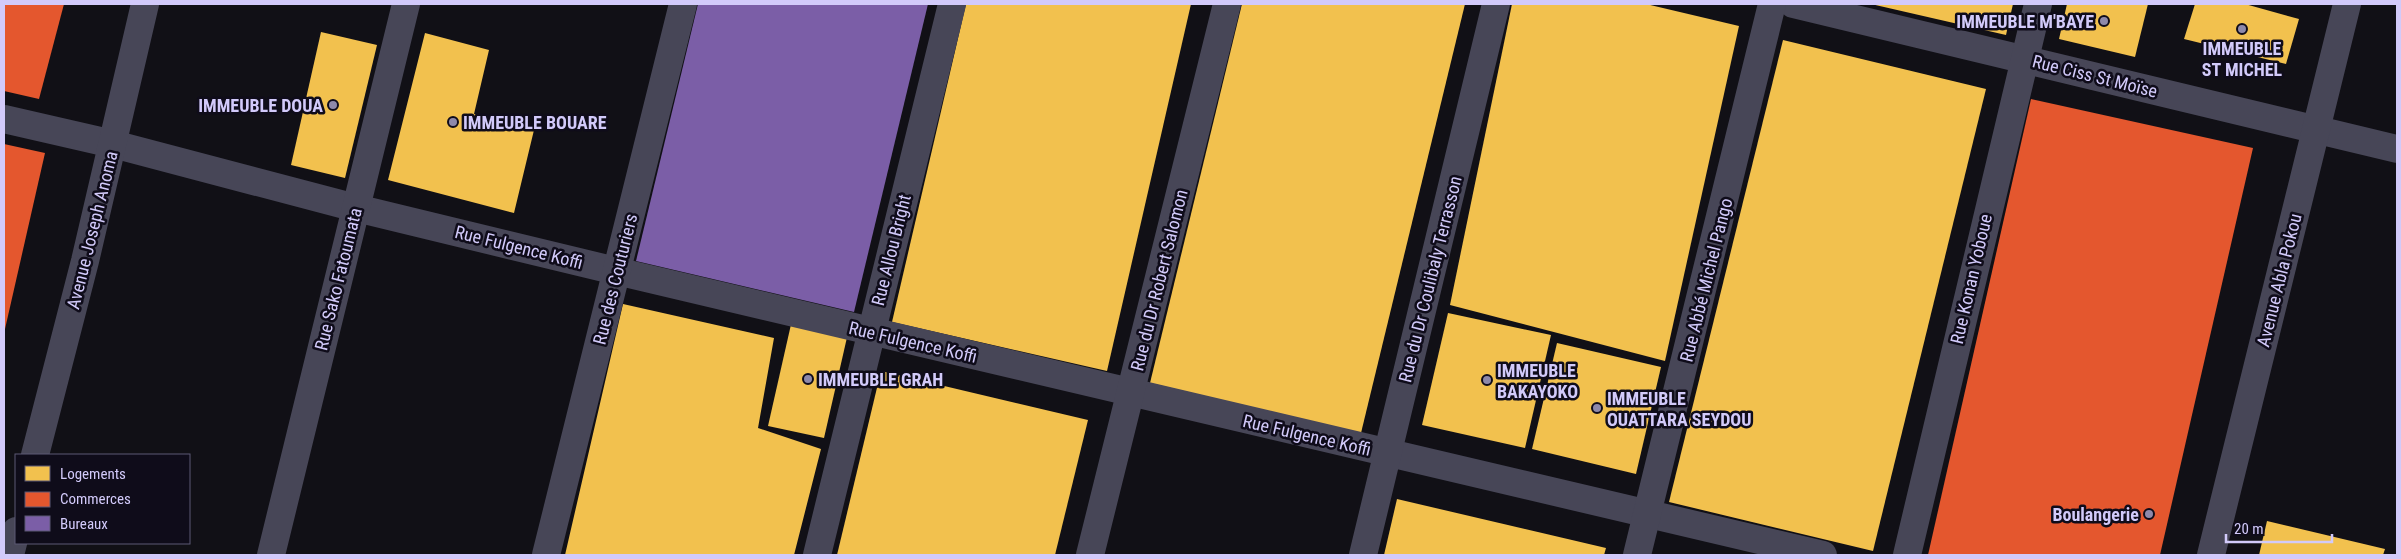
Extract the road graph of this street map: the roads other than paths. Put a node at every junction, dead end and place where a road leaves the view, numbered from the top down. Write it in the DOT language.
graph roads {
  1 [pos="145,4"];
  2 [pos="406,4"];
  3 [pos="683,4"];
  4 [pos="952,4"];
  5 [pos="1227,4"];
  6 [pos="1496,4"];
  7 [pos="1772,4"];
  8 [pos="1794,4"];
  9 [pos="2038,4"];
  10 [pos="2346,4"];
  11 [pos="2024,59"];
  12 [pos="4,119"];
  13 [pos="2316,130"];
  14 [pos="113,144"];
  15 [pos="2397,149"];
  16 [pos="356,208"];
  17 [pos="616,271"];
  18 [pos="870,332"];
  19 [pos="1132,393"];
  20 [pos="35,454"];
  21 [pos="1387,454"];
  22 [pos="1649,515"];
  23 [pos="15,535"];
  24 [pos="10,555"];
  25 [pos="271,555"];
  26 [pos="546,555"];
  27 [pos="817,555"];
  28 [pos="1090,555"];
  29 [pos="1363,555"];
  30 [pos="1637,555"];
  31 [pos="1824,555"];
  32 [pos="1907,555"];
  33 [pos="2212,555"];
  1 -- 14 [label="street, Avenue Joseph Anoma"];
  2 -- 16 [label="street, Rue Sako Fatoumata"];
  3 -- 17 [label="street, Rue des Couturiers"];
  4 -- 18 [label="street, Rue Allou Bright"];
  5 -- 19 [label="street, Rue du Dr Robert Salomon"];
  6 -- 21 [label="street, Rue du Dr Coulibaly Terrasson"];
  7 -- 22 [label="street, Rue Abbé Michel Pango"];
  8 -- 11 [label="street, Rue Ciss St Moïse"];
  9 -- 11 [label="street, Rue Konan Yoboue"];
  10 -- 13 [label="street, Avenue Abla Pokou"];
  11 -- 13 [label="street, Rue Ciss St Moïse"];
  11 -- 32 [label="street, Rue Konan Yoboue"];
  12 -- 14 [label="street, Rue Fulgence Koffi"];
  13 -- 15 [label="street, Rue Ciss St Moïse"];
  13 -- 33 [label="street, Avenue Abla Pokou"];
  14 -- 16 [label="street, Rue Fulgence Koffi"];
  14 -- 20 [label="street, Avenue Joseph Anoma"];
  16 -- 17 [label="street, Rue Fulgence Koffi"];
  16 -- 25 [label="street, Rue Sako Fatoumata"];
  17 -- 18 [label="street, Rue Fulgence Koffi"];
  17 -- 26 [label="street, Rue des Couturiers"];
  18 -- 19 [label="street, Rue Fulgence Koffi"];
  18 -- 27 [label="street, Rue Allou Bright"];
  19 -- 21 [label="street, Rue Fulgence Koffi"];
  19 -- 28 [label="street, Rue du Dr Robert Salomon"];
  21 -- 22 [label="street, Rue Fulgence Koffi"];
  21 -- 29 [label="street, Rue du Dr Coulibaly Terrasson"];
  22 -- 30 [label="street, Rue Abbé Michel Pango"];
  22 -- 31 [label="street, Rue Fulgence Koffi"];
  23 -- 24 [label="street"];
}
